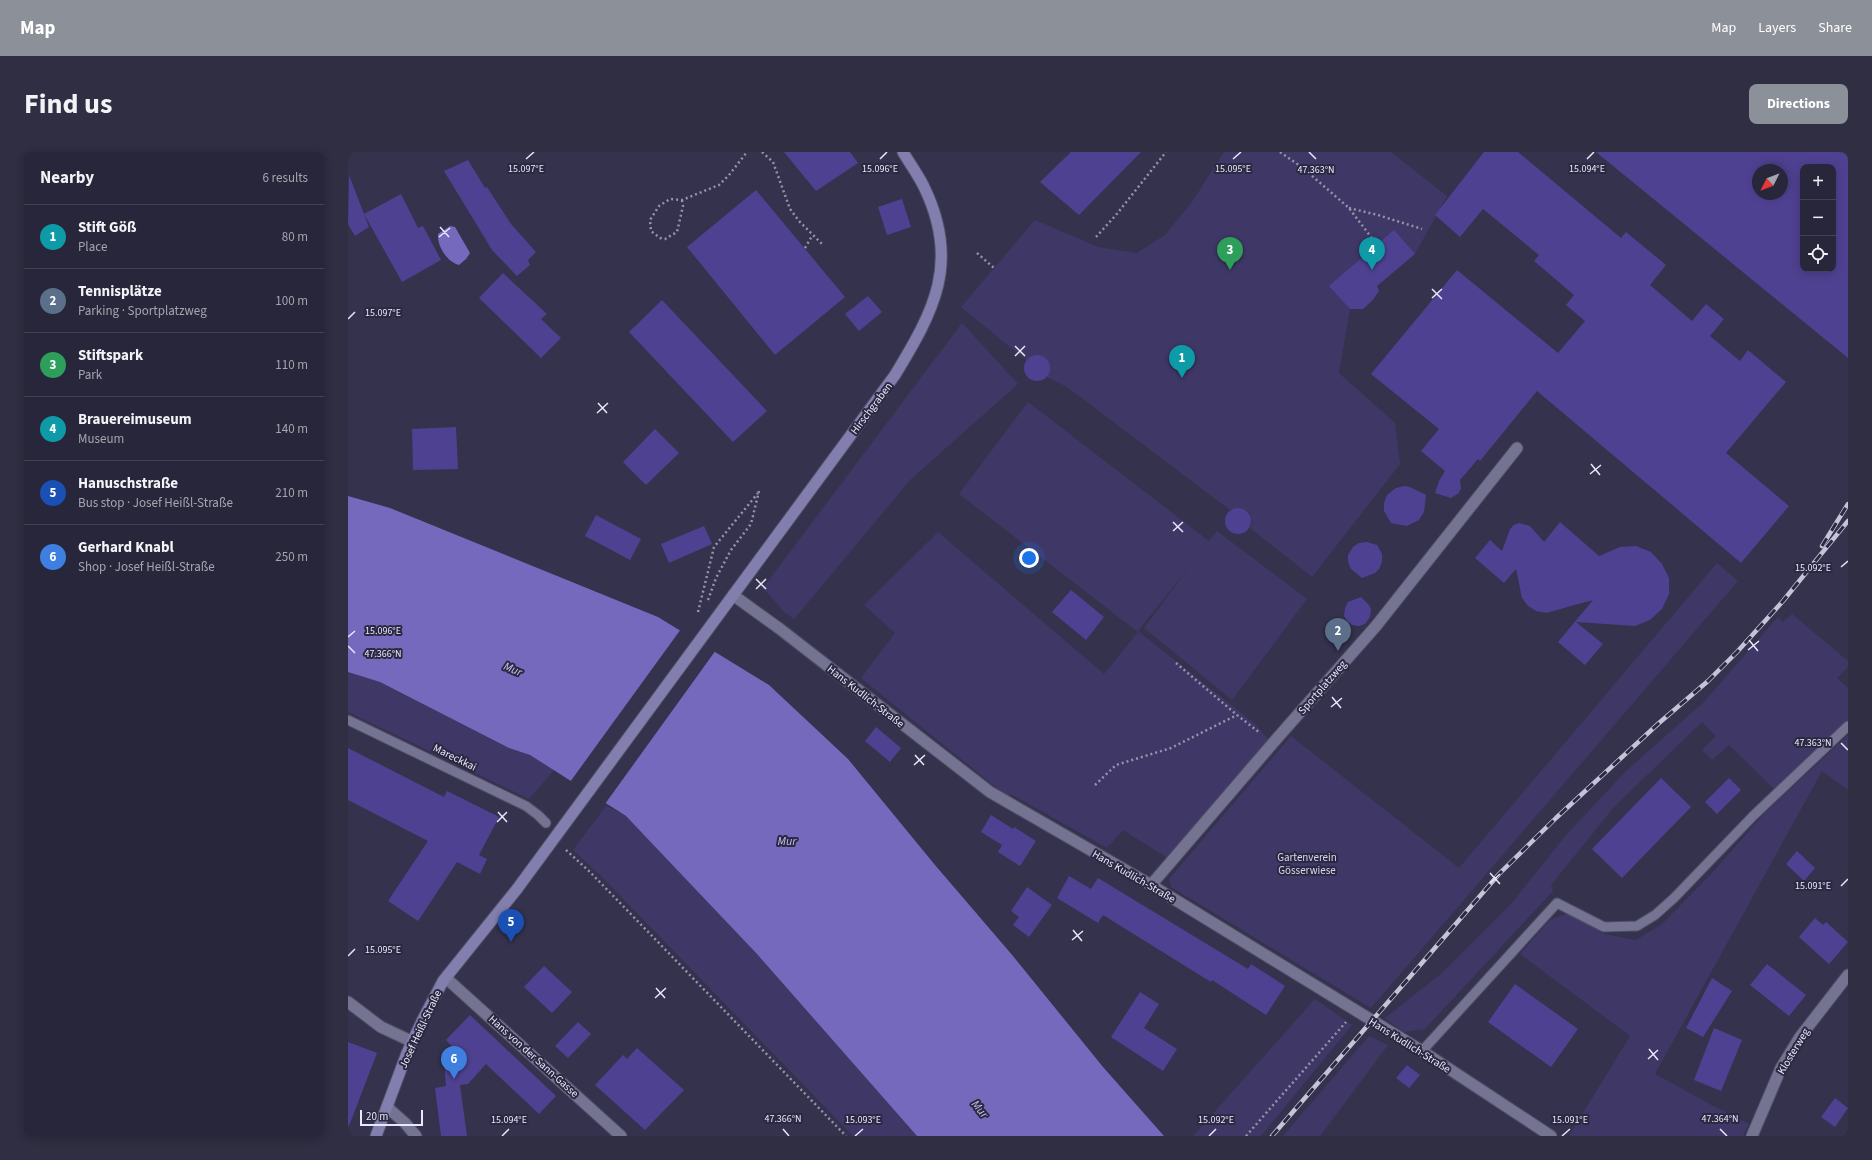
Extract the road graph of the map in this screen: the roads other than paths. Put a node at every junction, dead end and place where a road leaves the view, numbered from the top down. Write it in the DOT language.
graph roads {
  1 [pos="903,152"];
  2 [pos="1517,448"];
  3 [pos="733,595"];
  4 [pos="702,636"];
  5 [pos="348,720"];
  6 [pos="1848,726"];
  7 [pos="546,823"];
  8 [pos="1151,885"];
  9 [pos="1848,975"];
  10 [pos="446,978"];
  11 [pos="348,1002"];
  12 [pos="413,1042"];
  13 [pos="1422,1051"];
  14 [pos="387,1107"];
  15 [pos="376,1136"];
  16 [pos="416,1136"];
  17 [pos="621,1136"];
  18 [pos="1551,1136"];
  19 [pos="1752,1136"];
  1 -- 3 [label="main road, Hirschgraben"];
  2 -- 8 [label="street, Sportplatzweg"];
  3 -- 4 [label="main road, Hirschgraben"];
  3 -- 8 [label="street, Hans Kudlich-Straße"];
  4 -- 10 [label="main road, Josef Heißl-Straße"];
  5 -- 7 [label="lane, Mareckkai"];
  6 -- 13 [label="lane"];
  8 -- 13 [label="street, Hans Kudlich-Straße"];
  9 -- 19 [label="street, Klosterweg"];
  10 -- 12 [label="main road, Josef Heißl-Straße"];
  10 -- 17 [label="street, Hans von der Sann-Gasse"];
  11 -- 12 [label="street"];
  12 -- 14 [label="main road, Josef Heißl-Straße"];
  13 -- 18 [label="street, Hans Kudlich-Straße"];
  14 -- 15 [label="main road, Josef Heißl-Straße"];
  14 -- 16 [label="street"];
}
